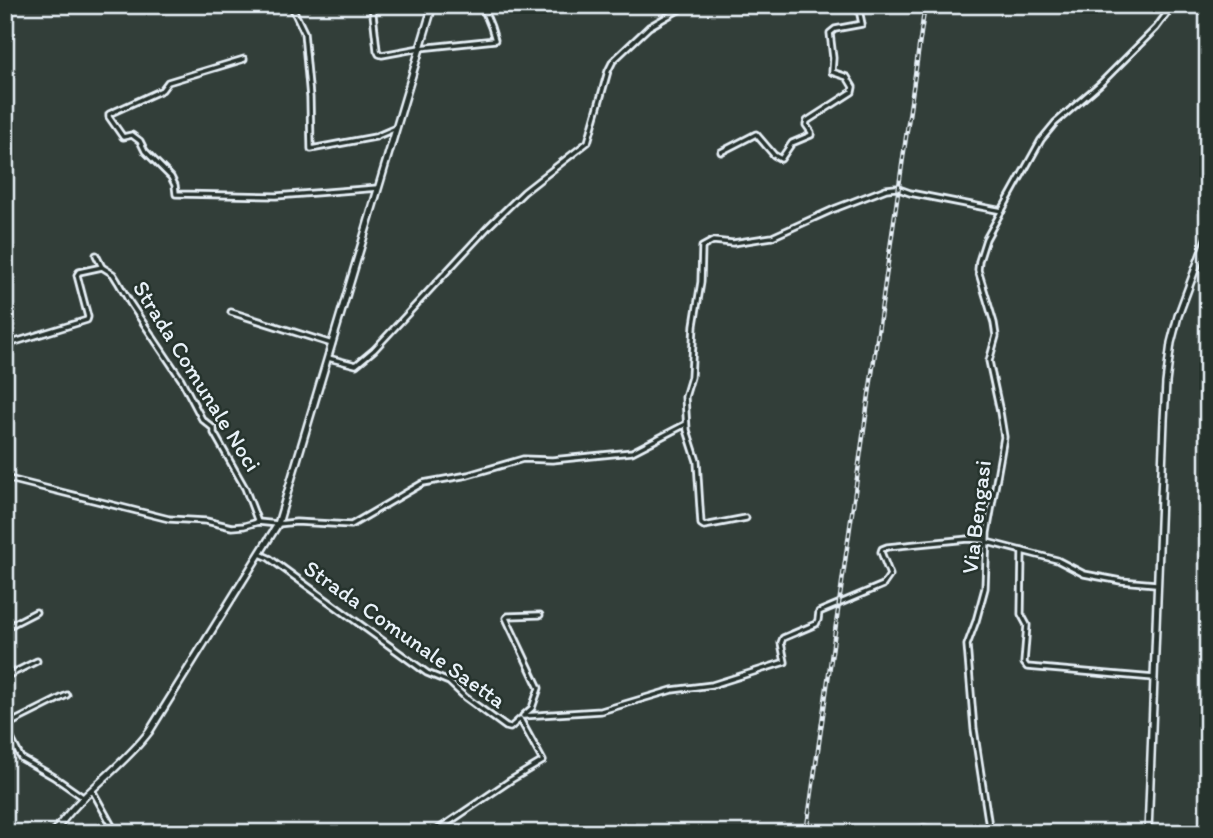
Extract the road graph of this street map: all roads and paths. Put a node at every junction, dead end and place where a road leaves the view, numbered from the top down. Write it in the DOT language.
graph roads {
  1 [pos="291,5"];
  2 [pos="372,5"];
  3 [pos="433,5"];
  4 [pos="482,5"];
  5 [pos="687,5"];
  6 [pos="858,5"];
  7 [pos="1173,5"];
  8 [pos="420,48"];
  9 [pos="244,59"];
  10 [pos="396,128"];
  11 [pos="721,152"];
  12 [pos="379,188"];
  13 [pos="1002,211"];
  14 [pos="1208,235"];
  15 [pos="96,255"];
  16 [pos="102,267"];
  17 [pos="231,312"];
  18 [pos="332,344"];
  19 [pos="5,345"];
  20 [pos="328,358"];
  21 [pos="686,424"];
  22 [pos="5,478"];
  23 [pos="746,518"];
  24 [pos="258,522"];
  25 [pos="278,524"];
  26 [pos="987,541"];
  27 [pos="1022,551"];
  28 [pos="260,554"];
  29 [pos="1157,584"];
  30 [pos="36,612"];
  31 [pos="540,615"];
  32 [pos="5,628"];
  33 [pos="37,661"];
  34 [pos="5,677"];
  35 [pos="1154,678"];
  36 [pos="67,695"];
  37 [pos="521,718"];
  38 [pos="5,727"];
  39 [pos="92,790"];
  40 [pos="84,798"];
  41 [pos="54,833"];
  42 [pos="116,833"];
  43 [pos="433,833"];
  44 [pos="903,833"];
  45 [pos="958,833"];
  46 [pos="990,833"];
  47 [pos="1148,833"];
  1 -- 10 [label="street"];
  2 -- 8 [label="street"];
  3 -- 8 [label="street"];
  4 -- 8 [label="street"];
  5 -- 20 [label="street"];
  6 -- 11 [label="street"];
  7 -- 13 [label="street, Via Bengasi"];
  8 -- 10 [label="street"];
  9 -- 12 [label="street"];
  10 -- 12 [label="street"];
  12 -- 18 [label="street"];
  13 -- 21 [label="street"];
  13 -- 26 [label="street, Via Bengasi"];
  14 -- 29 [label="street"];
  15 -- 16 [label="street, Strada Comunale Noci"];
  16 -- 19 [label="street"];
  16 -- 24 [label="street, Strada Comunale Noci"];
  17 -- 18 [label="street"];
  18 -- 20 [label="street"];
  20 -- 25 [label="street"];
  21 -- 23 [label="street"];
  21 -- 25 [label="street"];
  22 -- 24 [label="street"];
  24 -- 25 [label="street"];
  25 -- 28 [label="street"];
  26 -- 27 [label="street"];
  26 -- 37 [label="street"];
  26 -- 46 [label="street, Via Bengasi"];
  27 -- 29 [label="street"];
  27 -- 35 [label="street"];
  28 -- 37 [label="street, Strada Comunale Saetta"];
  28 -- 39 [label="street"];
  29 -- 35 [label="street"];
  30 -- 32 [label="street"];
  31 -- 37 [label="street"];
  33 -- 34 [label="street"];
  35 -- 47 [label="street"];
  36 -- 38 [label="street"];
  37 -- 43 [label="street, Strada Comunale Saetta"];
  38 -- 40 [label="street"];
  39 -- 40 [label="street"];
  39 -- 42 [label="street"];
  40 -- 41 [label="street"];
  44 -- 45 [label="street"];
}
